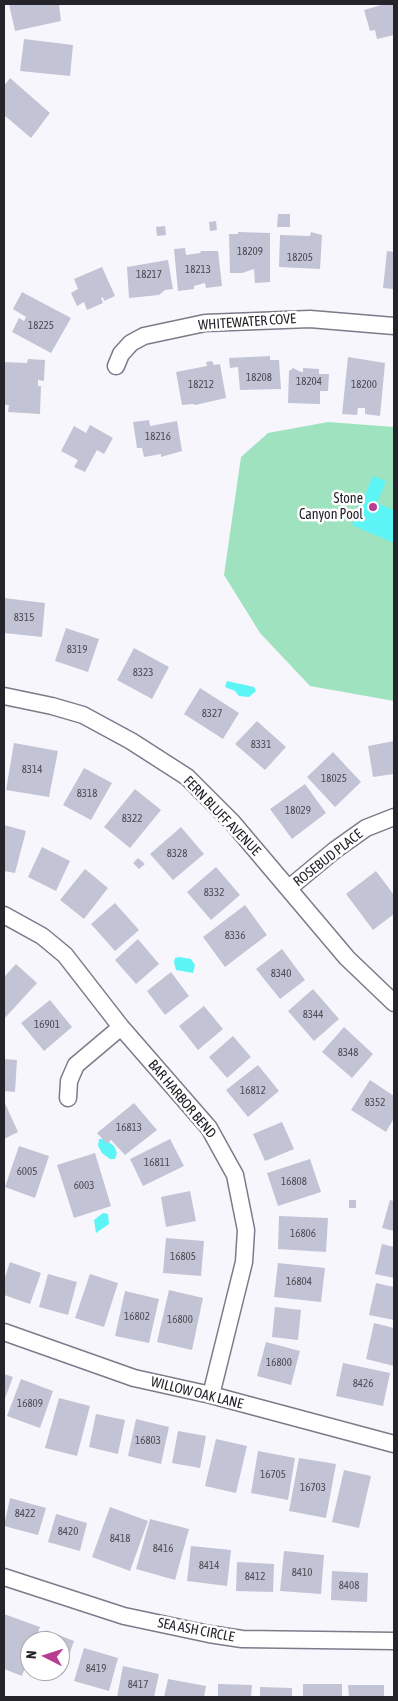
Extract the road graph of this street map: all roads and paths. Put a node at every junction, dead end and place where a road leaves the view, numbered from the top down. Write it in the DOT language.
graph roads {
  1 [pos="394,326"];
  2 [pos="116,366"];
  3 [pos="4,696"];
  4 [pos="394,817"];
  5 [pos="289,888"];
  6 [pos="4,915"];
  7 [pos="394,1003"];
  8 [pos="121,1027"];
  9 [pos="68,1098"];
  10 [pos="4,1332"];
  11 [pos="211,1395"];
  12 [pos="394,1444"];
  13 [pos="4,1577"];
  14 [pos="394,1641"];
  1 -- 2 [label="street, WHITEWATER COVE"];
  3 -- 5 [label="street, FERN BLUFF AVENUE"];
  4 -- 5 [label="street, ROSEBUD PLACE"];
  5 -- 7 [label="street, FERN BLUFF AVENUE"];
  6 -- 8 [label="street, BAR HARBOR BEND"];
  8 -- 9 [label="street"];
  8 -- 11 [label="street, BAR HARBOR BEND"];
  10 -- 11 [label="street, WILLOW OAK LANE"];
  11 -- 12 [label="street, WILLOW OAK LANE"];
  13 -- 14 [label="street, SEA ASH CIRCLE"];
}
